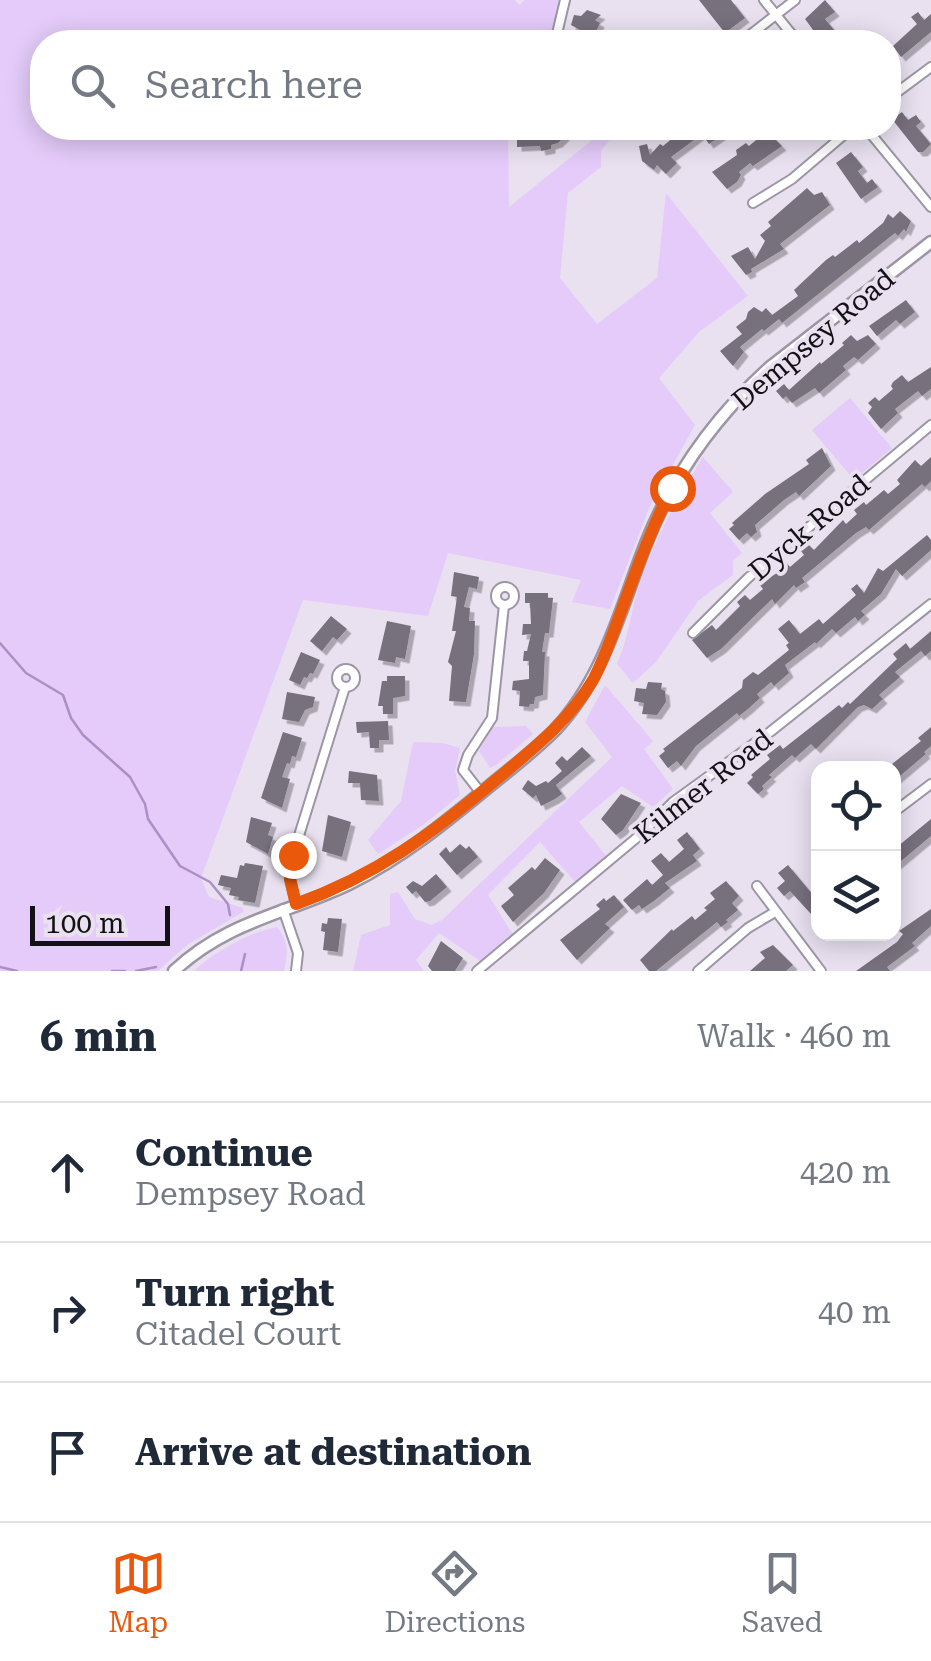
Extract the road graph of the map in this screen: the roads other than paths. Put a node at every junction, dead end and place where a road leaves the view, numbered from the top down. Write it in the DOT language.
graph roads {
  1 [pos="565,0"];
  2 [pos="764,0"];
  3 [pos="795,0"];
  4 [pos="776,15"];
  5 [pos="558,30"];
  6 [pos="757,30"];
  7 [pos="788,30"];
  8 [pos="931,67"];
  9 [pos="901,90"];
  10 [pos="838,140"];
  11 [pos="876,140"];
  12 [pos="753,204"];
  13 [pos="931,207"];
  14 [pos="931,242"];
  15 [pos="931,425"];
  16 [pos="931,604"];
  17 [pos="504,605"];
  18 [pos="693,634"];
  19 [pos="345,687"];
  20 [pos="931,784"];
  21 [pos="481,793"];
  22 [pos="901,807"];
  23 [pos="756,886"];
  24 [pos="296,904"];
  25 [pos="283,910"];
  26 [pos="776,912"];
  27 [pos="174,971"];
  28 [pos="296,971"];
  29 [pos="477,971"];
  30 [pos="698,971"];
  31 [pos="821,971"];
  1 -- 5 [label="street"];
  2 -- 4 [label="street"];
  3 -- 4 [label="street"];
  4 -- 6 [label="street"];
  4 -- 7 [label="street"];
  8 -- 9 [label="street"];
  10 -- 12 [label="street"];
  11 -- 13 [label="street"];
  14 -- 21 [label="street, Dempsey Road"];
  15 -- 18 [label="street, Dyck Road"];
  16 -- 29 [label="street, Kilmer Road"];
  17 -- 21 [label="street"];
  19 -- 24 [label="street"];
  20 -- 22 [label="street"];
  21 -- 24 [label="street, Dempsey Road"];
  23 -- 26 [label="street"];
  24 -- 25 [label="street, Dempsey Road"];
  25 -- 27 [label="street, Dempsey Road"];
  25 -- 28 [label="street"];
  26 -- 30 [label="street"];
  26 -- 31 [label="street"];
}
